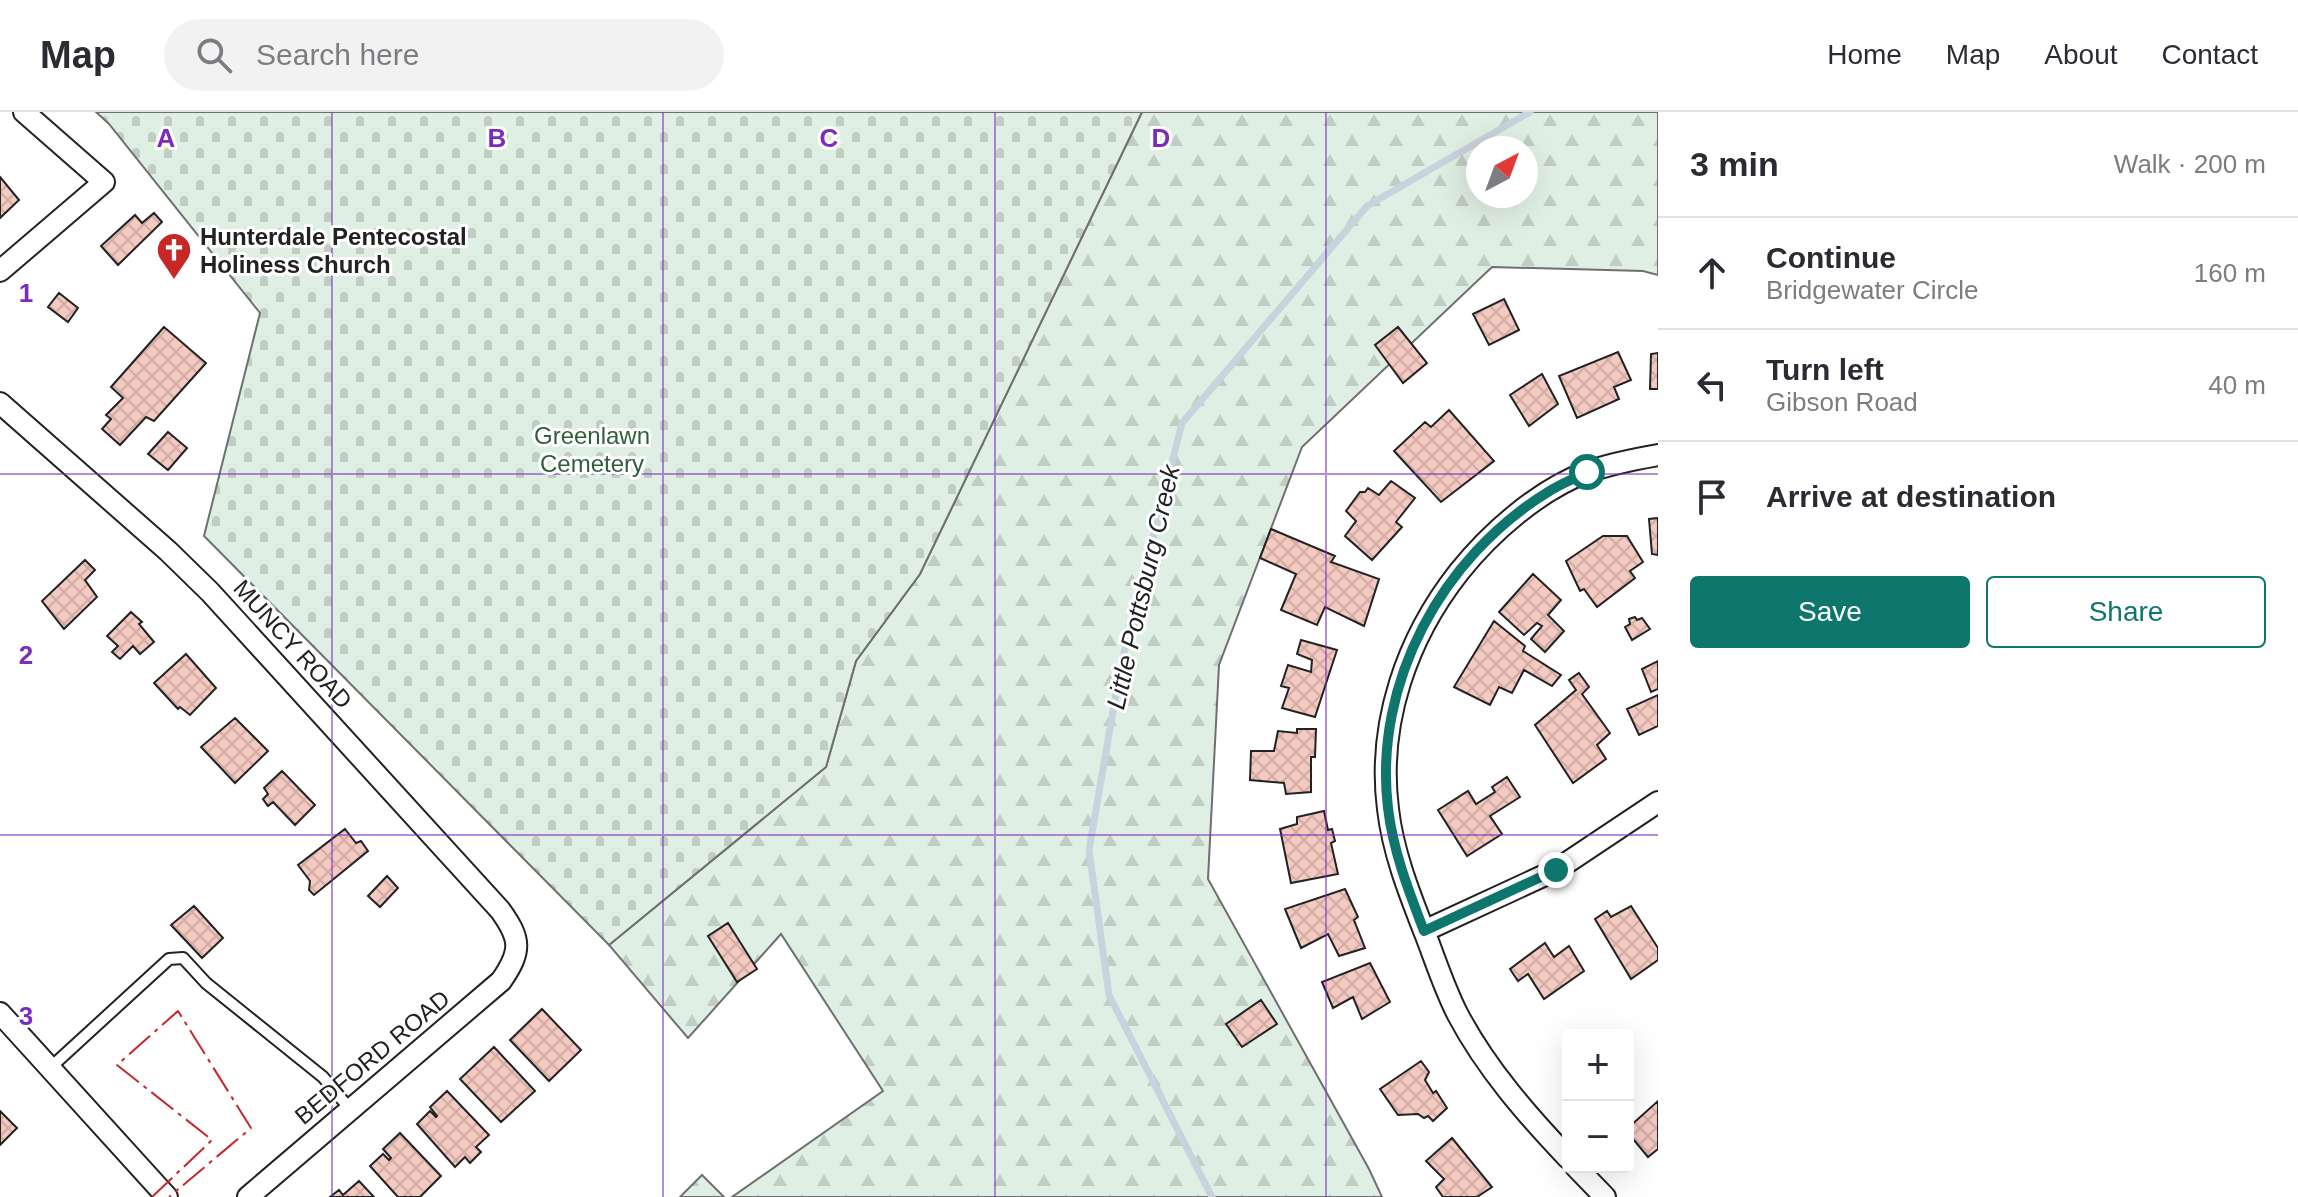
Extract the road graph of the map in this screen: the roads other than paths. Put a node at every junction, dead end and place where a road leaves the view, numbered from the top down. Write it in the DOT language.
graph roads {
  1 [pos="24,112"];
  2 [pos="0,271"];
  3 [pos="0,403"];
  4 [pos="1658,455"];
  5 [pos="1658,802"];
  6 [pos="1424,931"];
  7 [pos="518,947"];
  8 [pos="0,1013"];
  9 [pos="50,1068"];
  10 [pos="350,1109"];
  11 [pos="1562,1151"];
  12 [pos="1582,1173"];
  13 [pos="167,1197"];
  14 [pos="248,1197"];
  15 [pos="1605,1197"];
  1 -- 2 [label="street"];
  3 -- 7 [label="street, MUNCY ROAD"];
  4 -- 6 [label="street"];
  5 -- 6 [label="street"];
  6 -- 11 [label="street"];
  7 -- 10 [label="street, BEDFORD ROAD"];
  8 -- 9 [label="street"];
  9 -- 10 [label="lane"];
  9 -- 13 [label="street"];
  10 -- 14 [label="street, BEDFORD ROAD"];
  12 -- 15 [label="street"];
}
